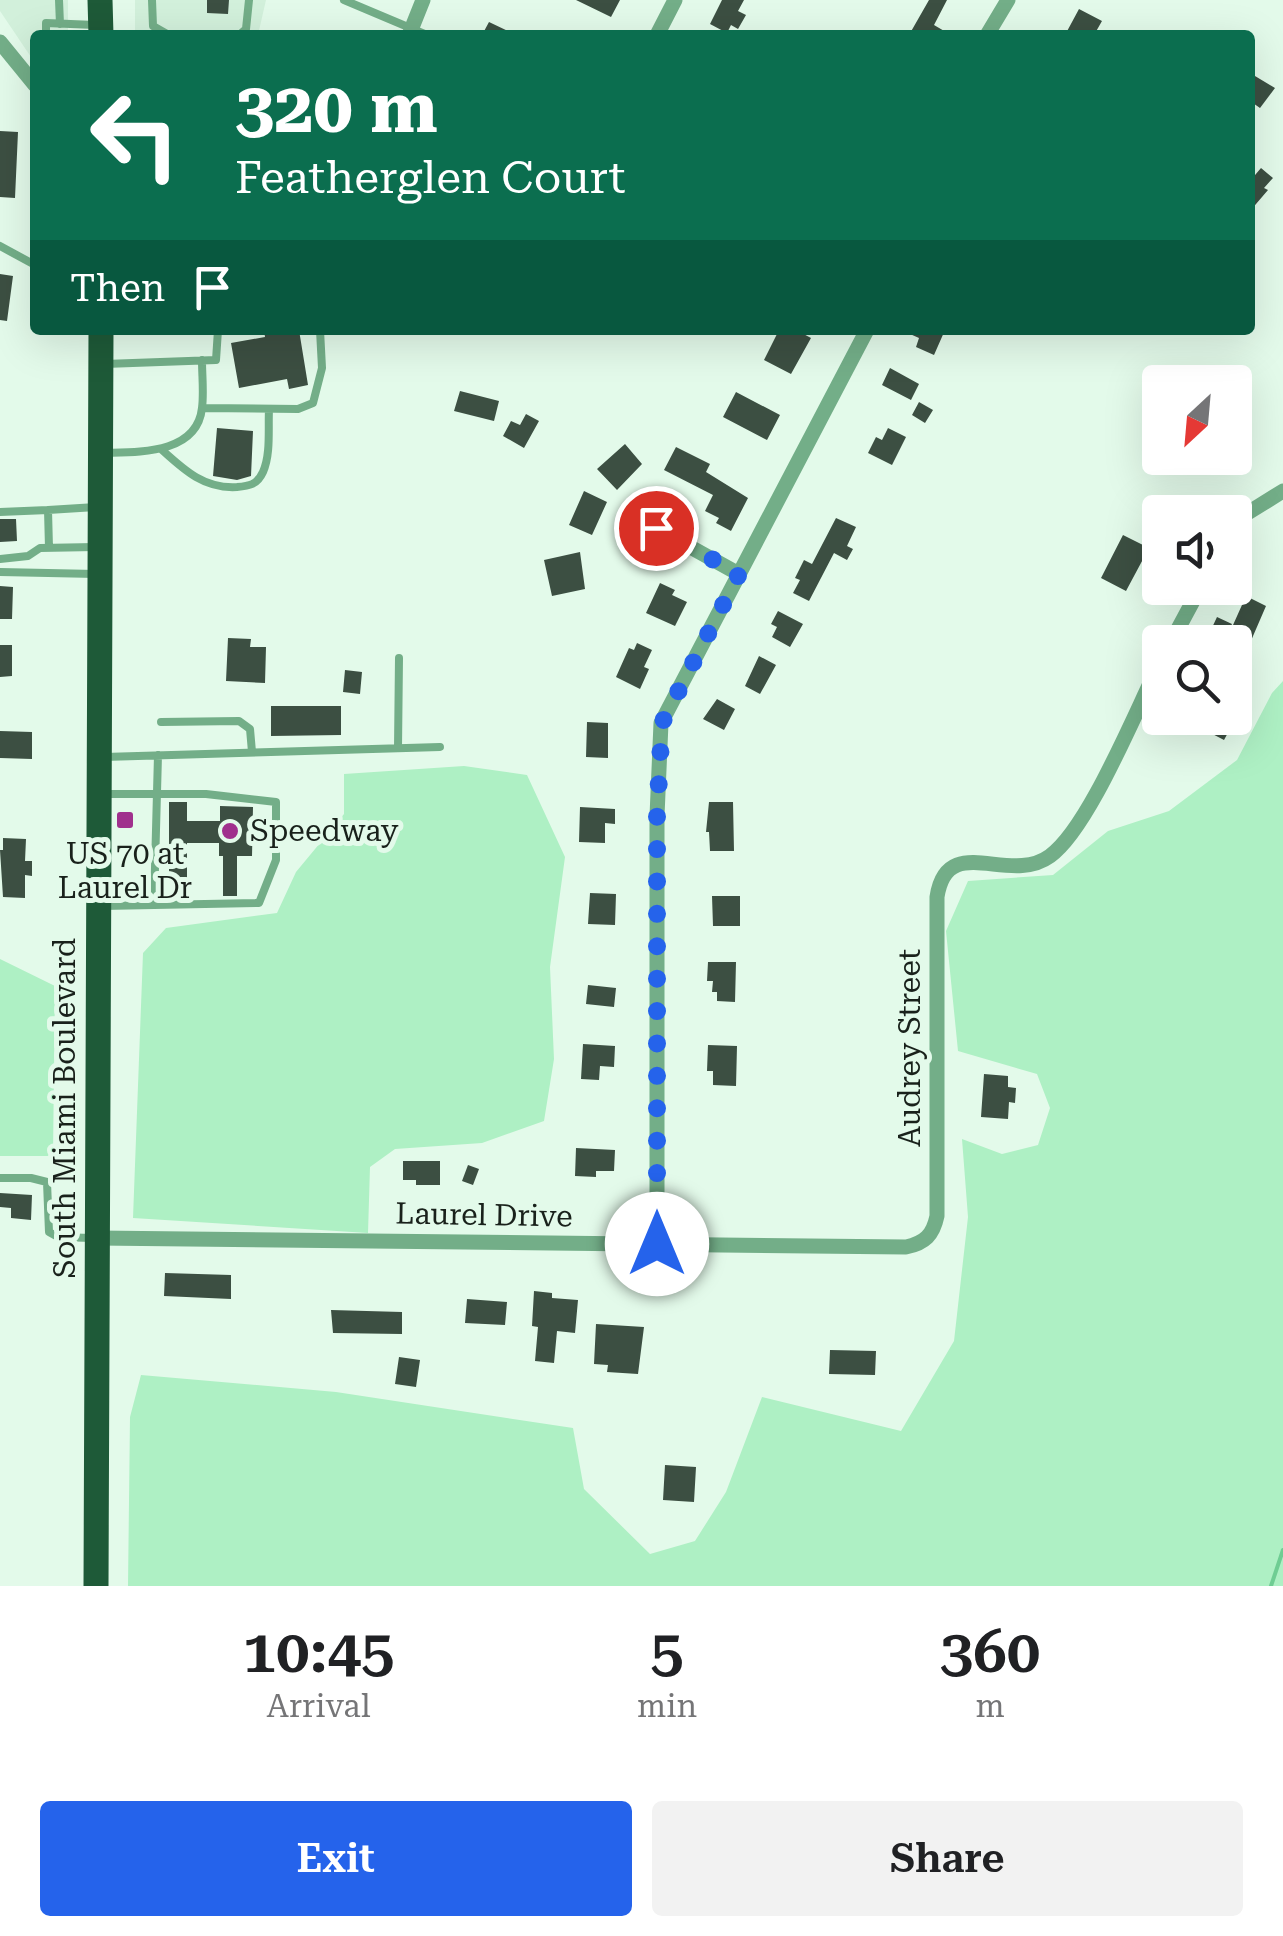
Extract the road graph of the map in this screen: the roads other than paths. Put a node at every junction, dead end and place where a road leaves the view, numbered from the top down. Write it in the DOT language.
graph roads {
  1 [pos="59,0"];
  2 [pos="152,0"];
  3 [pos="249,0"];
  4 [pos="344,0"];
  5 [pos="424,0"];
  6 [pos="676,0"];
  7 [pos="1008,0"];
  8 [pos="100,20"];
  9 [pos="60,24"];
  10 [pos="46,30"];
  11 [pos="160,30"];
  12 [pos="245,30"];
  13 [pos="412,30"];
  14 [pos="417,30"];
  15 [pos="660,30"];
  16 [pos="992,30"];
  17 [pos="0,42"];
  18 [pos="30,80"];
  19 [pos="0,246"];
  20 [pos="30,262"];
  21 [pos="101,335"];
  22 [pos="218,335"];
  23 [pos="320,335"];
  24 [pos="864,335"];
  25 [pos="202,360"];
  26 [pos="100,364"];
  27 [pos="202,408"];
  28 [pos="269,408"];
  29 [pos="161,449"];
  30 [pos="100,453"];
  31 [pos="1283,491"];
  32 [pos="100,506"];
  33 [pos="48,510"];
  34 [pos="1252,510"];
  35 [pos="0,512"];
  36 [pos="656,528"];
  37 [pos="49,548"];
  38 [pos="100,548"];
  39 [pos="0,560"];
  40 [pos="0,572"];
  41 [pos="100,574"];
  42 [pos="739,574"];
  43 [pos="400,658"];
  44 [pos="1142,699"];
  45 [pos="162,722"];
  46 [pos="440,747"];
  47 [pos="398,748"];
  48 [pos="252,752"];
  49 [pos="158,755"];
  50 [pos="99,757"];
  51 [pos="99,794"];
  52 [pos="157,794"];
  53 [pos="154,905"];
  54 [pos="98,906"];
  55 [pos="0,1178"];
  56 [pos="97,1238"];
  57 [pos="928,1238"];
  58 [pos="657,1244"];
  59 [pos="96,1586"];
  1 -- 9 [label="lane"];
  2 -- 11 [label="lane"];
  3 -- 12 [label="lane"];
  4 -- 13 [label="lane"];
  5 -- 14 [label="street"];
  6 -- 15 [label="street"];
  7 -- 16 [label="street"];
  8 -- 9 [label="lane"];
  9 -- 10 [label="lane"];
  17 -- 18 [label="street"];
  19 -- 20 [label="lane"];
  21 -- 26 [label="highway, South Miami Boulevard"];
  22 -- 25 [label="lane"];
  23 -- 28 [label="lane"];
  24 -- 42 [label="street"];
  25 -- 26 [label="lane"];
  25 -- 27 [label="lane"];
  26 -- 30 [label="highway, South Miami Boulevard"];
  27 -- 28 [label="lane"];
  27 -- 29 [label="lane"];
  28 -- 29 [label="lane"];
  29 -- 30 [label="lane"];
  30 -- 32 [label="highway, South Miami Boulevard"];
  31 -- 34 [label="street"];
  32 -- 33 [label="lane"];
  32 -- 38 [label="highway, South Miami Boulevard"];
  33 -- 35 [label="lane"];
  33 -- 37 [label="lane"];
  36 -- 42 [label="street"];
  37 -- 38 [label="lane"];
  37 -- 39 [label="lane"];
  38 -- 41 [label="highway, South Miami Boulevard"];
  40 -- 41 [label="lane"];
  41 -- 50 [label="highway, South Miami Boulevard"];
  42 -- 58 [label="street"];
  43 -- 47 [label="lane"];
  44 -- 57 [label="street, Audrey Street"];
  45 -- 48 [label="lane"];
  46 -- 47 [label="lane"];
  47 -- 48 [label="lane"];
  48 -- 49 [label="lane"];
  49 -- 50 [label="lane"];
  49 -- 52 [label="lane"];
  50 -- 51 [label="highway, South Miami Boulevard"];
  51 -- 52 [label="lane"];
  51 -- 54 [label="highway, South Miami Boulevard"];
  52 -- 53 [label="lane"];
  52 -- 53 [label="lane"];
  53 -- 54 [label="lane"];
  54 -- 56 [label="highway, South Miami Boulevard"];
  55 -- 56 [label="lane"];
  56 -- 58 [label="street, Laurel Drive"];
  56 -- 59 [label="highway, South Miami Boulevard"];
  57 -- 58 [label="street, Laurel Drive"];
}
